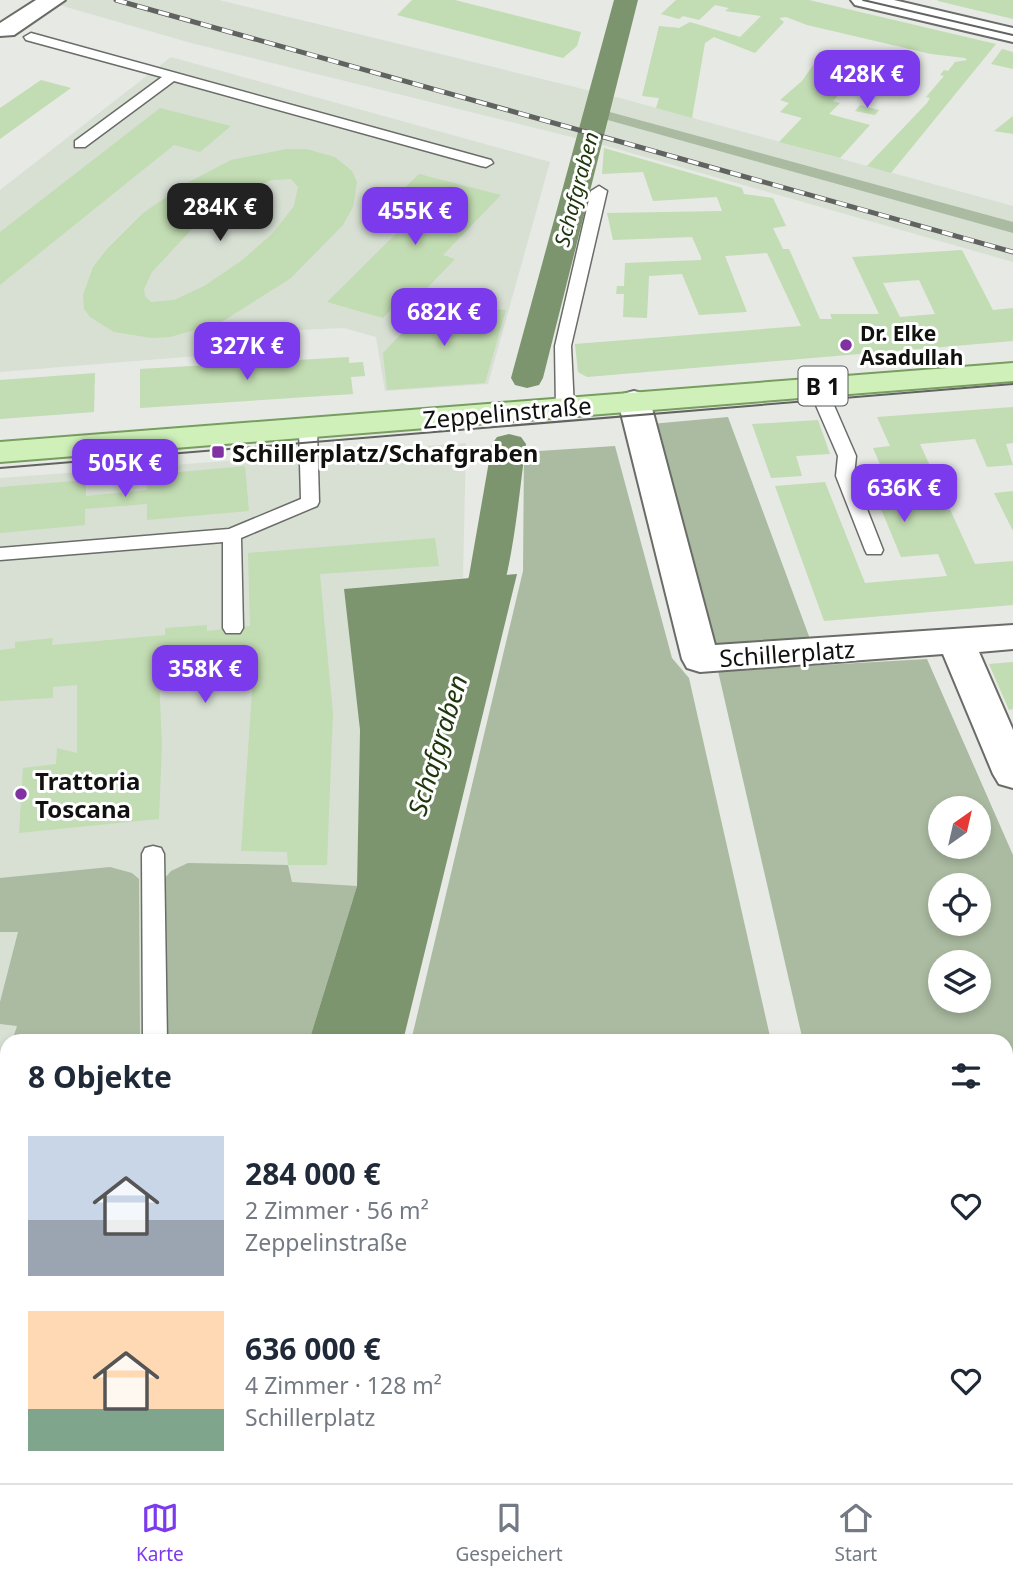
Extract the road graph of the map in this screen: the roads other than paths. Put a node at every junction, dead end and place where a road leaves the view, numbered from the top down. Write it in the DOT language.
graph roads {
  1 [pos="53,0"];
  2 [pos="863,0"];
  3 [pos="1013,35"];
  4 [pos="5,36"];
  5 [pos="31,37"];
  6 [pos="172,77"];
  7 [pos="80,144"];
  8 [pos="486,163"];
  9 [pos="599,191"];
  10 [pos="1013,372"];
  11 [pos="817,387"];
  12 [pos="634,401"];
  13 [pos="565,408"];
  14 [pos="308,429"];
  15 [pos="0,452"];
  16 [pos="232,535"];
  17 [pos="874,550"];
  18 [pos="0,554"];
  19 [pos="233,628"];
  20 [pos="1013,637"];
  21 [pos="956,642"];
  22 [pos="1013,774"];
  23 [pos="153,855"];
  24 [pos="155,1034"];
  1 -- 4 [label="street"];
  2 -- 3 [label="street"];
  4 -- 5 [label="street"];
  5 -- 6 [label="lane"];
  6 -- 7 [label="lane"];
  6 -- 8 [label="lane"];
  9 -- 13 [label="lane"];
  10 -- 11 [label="main road, Zeppelinstraße / B 1"];
  11 -- 12 [label="main road, Zeppelinstraße / B 1"];
  11 -- 17 [label="lane"];
  12 -- 13 [label="main road, Zeppelinstraße / B 1"];
  12 -- 21 [label="street, Schillerplatz"];
  13 -- 14 [label="main road, Zeppelinstraße / B 1"];
  14 -- 15 [label="main road, Zeppelinstraße / B 1"];
  14 -- 16 [label="lane"];
  16 -- 18 [label="lane"];
  16 -- 19 [label="lane"];
  20 -- 21 [label="street, Schillerplatz"];
  21 -- 22 [label="street"];
  23 -- 24 [label="lane"];
}
